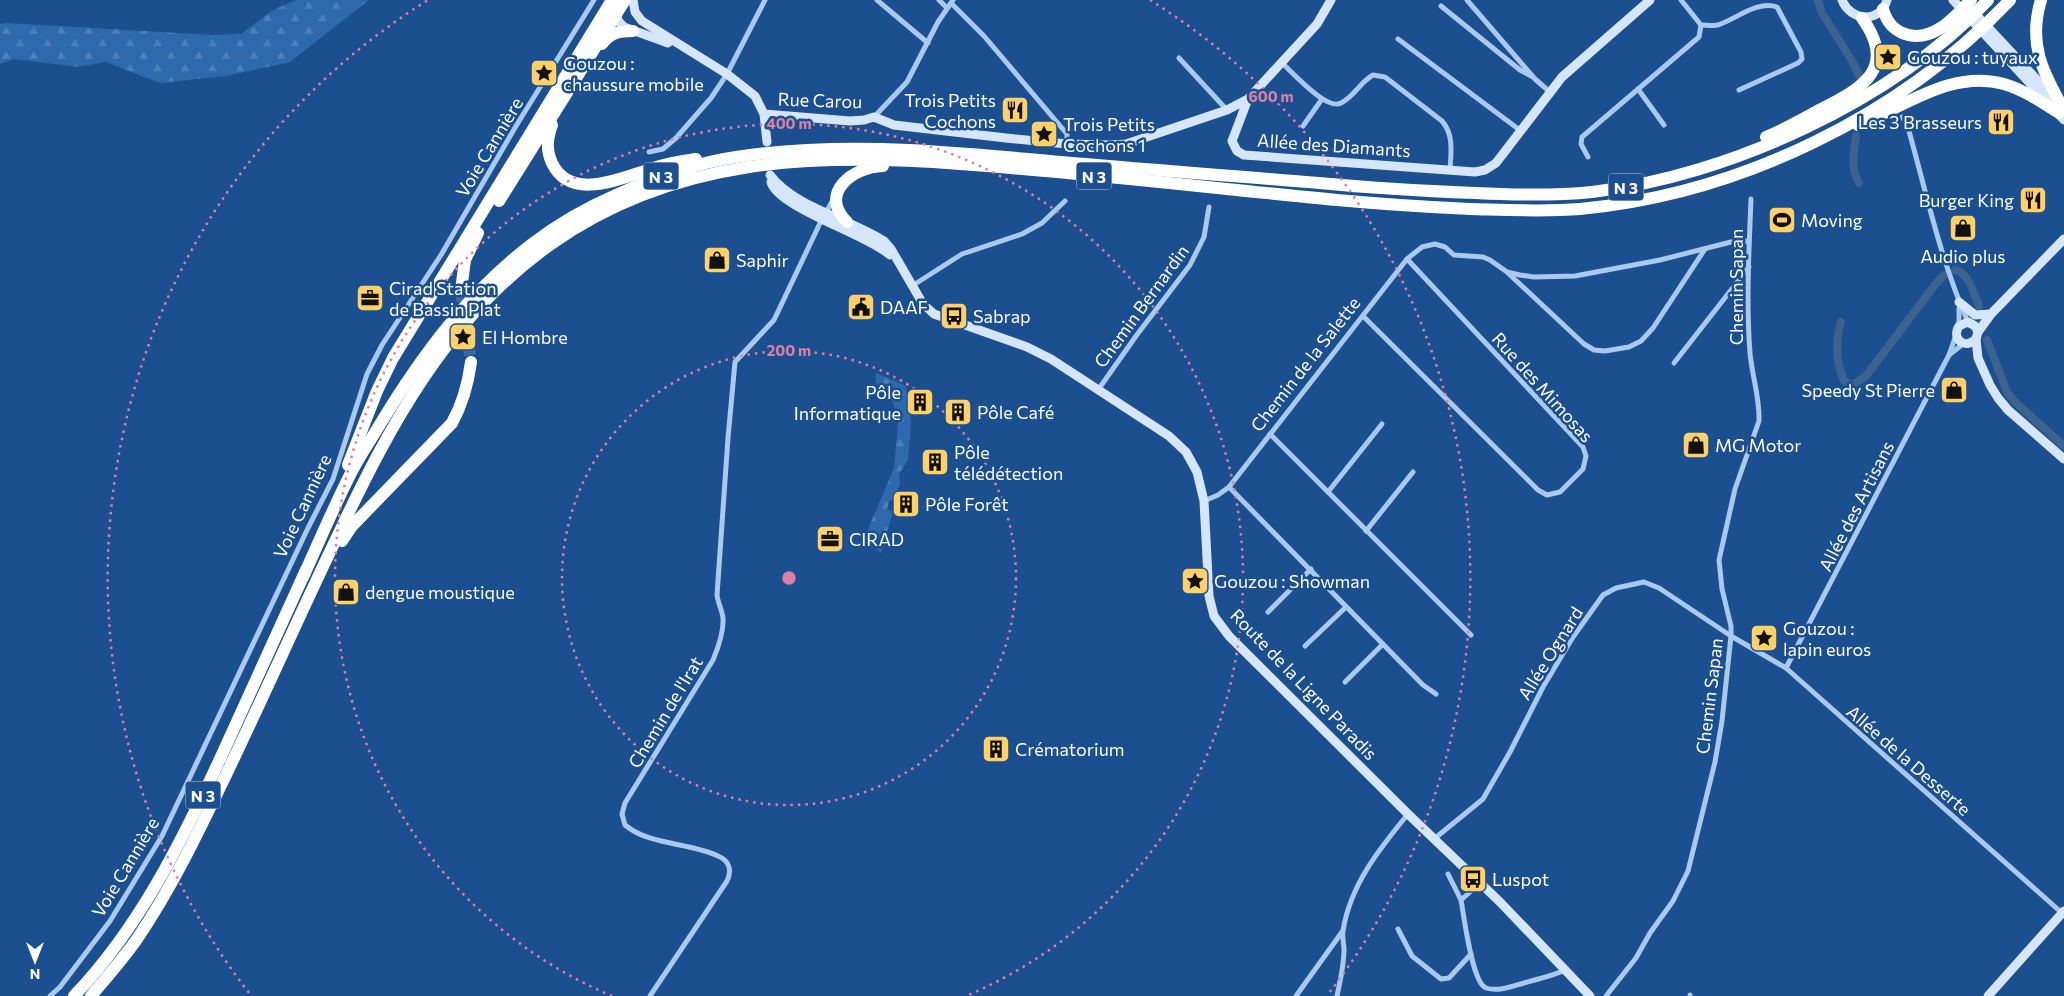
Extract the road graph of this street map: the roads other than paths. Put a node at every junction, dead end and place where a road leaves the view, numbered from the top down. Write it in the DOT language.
graph roads {
  1 [pos="594,0"];
  2 [pos="613,0"];
  3 [pos="625,0"];
  4 [pos="633,0"];
  5 [pos="765,0"];
  6 [pos="878,0"];
  7 [pos="938,0"];
  8 [pos="1331,0"];
  9 [pos="1467,0"];
  10 [pos="1650,0"];
  11 [pos="1681,0"];
  12 [pos="1842,0"];
  13 [pos="1953,0"];
  14 [pos="1962,0"];
  15 [pos="1972,0"];
  16 [pos="1988,0"];
  17 [pos="2010,0"];
  18 [pos="2041,0"];
  19 [pos="950,4"];
  20 [pos="1885,4"];
  21 [pos="1440,6"];
  22 [pos="615,16"];
  23 [pos="1862,18"];
  24 [pos="1702,25"];
  25 [pos="637,26"];
  26 [pos="1398,39"];
  27 [pos="928,43"];
  28 [pos="687,51"];
  29 [pos="1179,58"];
  30 [pos="1282,63"];
  31 [pos="585,66"];
  32 [pos="2026,73"];
  33 [pos="727,74"];
  34 [pos="1536,79"];
  35 [pos="1638,89"];
  36 [pos="1739,90"];
  37 [pos="1550,93"];
  38 [pos="1322,99"];
  39 [pos="1248,100"];
  40 [pos="560,102"];
  41 [pos="1227,110"];
  42 [pos="2062,113"];
  43 [pos="764,114"];
  44 [pos="874,117"];
  45 [pos="1902,117"];
  46 [pos="1664,125"];
  47 [pos="1303,126"];
  48 [pos="1521,131"];
  49 [pos="766,142"];
  50 [pos="1067,144"];
  51 [pos="790,151"];
  52 [pos="649,152"];
  53 [pos="1794,152"];
  54 [pos="1588,157"];
  55 [pos="1450,170"];
  56 [pos="1064,173"];
  57 [pos="1673,177"];
  58 [pos="840,187"];
  59 [pos="1751,199"];
  60 [pos="1065,201"];
  61 [pos="1209,207"];
  62 [pos="824,215"];
  63 [pos="847,222"];
  64 [pos="875,235"];
  65 [pos="2064,239"];
  66 [pos="1749,241"];
  67 [pos="1705,248"];
  68 [pos="1407,259"];
  69 [pos="898,262"];
  70 [pos="1749,266"];
  71 [pos="1507,272"];
  72 [pos="912,286"];
  73 [pos="461,290"];
  74 [pos="1959,302"];
  75 [pos="1991,314"];
  76 [pos="1363,316"];
  77 [pos="1964,327"];
  78 [pos="1977,336"];
  79 [pos="1964,344"];
  80 [pos="1948,355"];
  81 [pos="1978,358"];
  82 [pos="471,362"];
  83 [pos="1674,364"];
  84 [pos="1098,390"];
  85 [pos="1382,424"];
  86 [pos="1270,434"];
  87 [pos="2064,459"];
  88 [pos="1413,472"];
  89 [pos="1229,487"];
  90 [pos="1328,492"];
  91 [pos="1204,501"];
  92 [pos="1366,531"];
  93 [pos="1311,569"];
  94 [pos="303,578"];
  95 [pos="317,579"];
  96 [pos="1346,606"];
  97 [pos="1268,612"];
  98 [pos="1471,634"];
  99 [pos="1731,636"];
  100 [pos="1383,644"];
  101 [pos="1305,646"];
  102 [pos="1786,668"];
  103 [pos="1345,682"];
  104 [pos="1436,694"];
  105 [pos="1408,814"];
  106 [pos="1434,839"];
  107 [pos="1448,874"];
  108 [pos="1480,883"];
  109 [pos="1460,900"];
  110 [pos="2063,912"];
  111 [pos="1398,929"];
  112 [pos="1343,932"];
  113 [pos="1471,954"];
  114 [pos="1565,970"];
  115 [pos="50,996"];
  116 [pos="74,996"];
  117 [pos="91,996"];
  118 [pos="650,996"];
  119 [pos="1296,996"];
  120 [pos="1337,996"];
  121 [pos="1590,996"];
  122 [pos="1606,996"];
  123 [pos="1988,996"];
  1 -- 115 [label="street, Voie Cannière"];
  2 -- 22 [label="street"];
  2 -- 94 [label="highway"];
  3 -- 22 [label="highway"];
  4 -- 25 [label="street"];
  5 -- 33 [label="street"];
  6 -- 27 [label="street"];
  7 -- 19 [label="street"];
  8 -- 30 [label="street"];
  9 -- 34 [label="street"];
  10 -- 37 [label="street"];
  11 -- 24 [label="street"];
  12 -- 23 [label="street"];
  13 -- 32 [label="street"];
  14 -- 32 [label="street"];
  15 -- 20 [label="highway"];
  16 -- 57 [label="highway, N 3"];
  17 -- 53 [label="highway, N 3"];
  18 -- 42 [label="highway"];
  19 -- 27 [label="street"];
  19 -- 50 [label="street"];
  20 -- 23 [label="street"];
  21 -- 34 [label="street"];
  22 -- 25 [label="street"];
  22 -- 31 [label="highway"];
  23 -- 57 [label="highway"];
  24 -- 35 [label="street"];
  24 -- 36 [label="street"];
  25 -- 28 [label="street"];
  25 -- 28 [label="street"];
  25 -- 31 [label="highway"];
  26 -- 48 [label="street"];
  27 -- 44 [label="street"];
  28 -- 33 [label="street"];
  29 -- 41 [label="street"];
  30 -- 38 [label="street"];
  30 -- 39 [label="street"];
  31 -- 40 [label="highway"];
  32 -- 42 [label="street"];
  33 -- 43 [label="street"];
  33 -- 52 [label="street"];
  34 -- 37 [label="street"];
  35 -- 46 [label="street"];
  35 -- 54 [label="street"];
  37 -- 48 [label="street"];
  38 -- 47 [label="street"];
  38 -- 55 [label="street"];
  39 -- 41 [label="street"];
  39 -- 55 [label="street, Allée des Diamants"];
  40 -- 51 [label="highway, N 3"];
  40 -- 73 [label="highway"];
  41 -- 50 [label="street"];
  42 -- 53 [label="highway"];
  43 -- 44 [label="street, Rue Carou"];
  43 -- 49 [label="street"];
  44 -- 50 [label="street"];
  45 -- 74 [label="street"];
  48 -- 55 [label="street, Allée des Diamants"];
  51 -- 57 [label="highway, N 3"];
  51 -- 94 [label="highway, N 3"];
  53 -- 56 [label="highway, N 3"];
  56 -- 58 [label="highway, N 3"];
  56 -- 95 [label="highway, N 3"];
  58 -- 62 [label="street"];
  58 -- 63 [label="highway"];
  59 -- 66 [label="street, Chemin Sapan"];
  60 -- 72 [label="street"];
  61 -- 84 [label="street, Chemin Bernardin"];
  62 -- 62 [label="street, Route de la Ligne Paradis"];
  62 -- 63 [label="street, Route de la Ligne Paradis"];
  62 -- 64 [label="street"];
  62 -- 69 [label="street, Route de la Ligne Paradis"];
  62 -- 118 [label="street, Chemin de l'Irat"];
  63 -- 64 [label="street, Route de la Ligne Paradis"];
  64 -- 69 [label="street, Route de la Ligne Paradis"];
  65 -- 75 [label="street"];
  66 -- 67 [label="street"];
  66 -- 70 [label="street, Chemin Sapan"];
  67 -- 71 [label="street"];
  67 -- 71 [label="street"];
  68 -- 71 [label="street, Chemin de la Salette"];
  68 -- 76 [label="street, Chemin de la Salette"];
  68 -- 76 [label="street, Rue des Mimosas"];
  69 -- 72 [label="street, Route de la Ligne Paradis"];
  70 -- 83 [label="street"];
  70 -- 99 [label="street, Chemin Sapan"];
  72 -- 84 [label="street, Route de la Ligne Paradis"];
  74 -- 75 [label="street"];
  74 -- 77 [label="street"];
  74 -- 77 [label="street"];
  75 -- 77 [label="street"];
  75 -- 78 [label="street"];
  76 -- 86 [label="street, Chemin de la Salette"];
  77 -- 78 [label="street"];
  77 -- 79 [label="street"];
  77 -- 80 [label="street, Allée des Artisans"];
  78 -- 79 [label="street"];
  78 -- 81 [label="street"];
  79 -- 80 [label="street, Allée des Artisans"];
  79 -- 81 [label="street"];
  80 -- 102 [label="street, Allée des Artisans"];
  81 -- 87 [label="street"];
  82 -- 95 [label="highway"];
  84 -- 91 [label="street, Route de la Ligne Paradis"];
  85 -- 90 [label="street"];
  86 -- 89 [label="street, Chemin de la Salette"];
  86 -- 90 [label="street"];
  88 -- 92 [label="street"];
  89 -- 91 [label="street, Chemin de la Salette"];
  89 -- 93 [label="street"];
  90 -- 92 [label="street"];
  91 -- 105 [label="street, Route de la Ligne Paradis"];
  92 -- 98 [label="street"];
  93 -- 96 [label="street"];
  93 -- 97 [label="street"];
  94 -- 116 [label="highway, N 3"];
  95 -- 117 [label="highway, N 3"];
  96 -- 100 [label="street"];
  96 -- 101 [label="street"];
  99 -- 102 [label="street, Allée de la Desserte"];
  99 -- 106 [label="street, Allée Ognard"];
  99 -- 122 [label="street, Chemin Sapan"];
  100 -- 103 [label="street"];
  100 -- 104 [label="street"];
  102 -- 110 [label="street, Allée de la Desserte"];
  105 -- 106 [label="street, Route de la Ligne Paradis"];
  105 -- 112 [label="street"];
  106 -- 108 [label="street, Route de la Ligne Paradis"];
  107 -- 109 [label="street"];
  108 -- 109 [label="street"];
  108 -- 114 [label="street, Route de la Ligne Paradis"];
  109 -- 113 [label="street"];
  110 -- 123 [label="street"];
  111 -- 113 [label="street"];
  112 -- 119 [label="street"];
  112 -- 120 [label="street"];
  113 -- 114 [label="street"];
  114 -- 121 [label="street, Route de la Ligne Paradis"];
}
